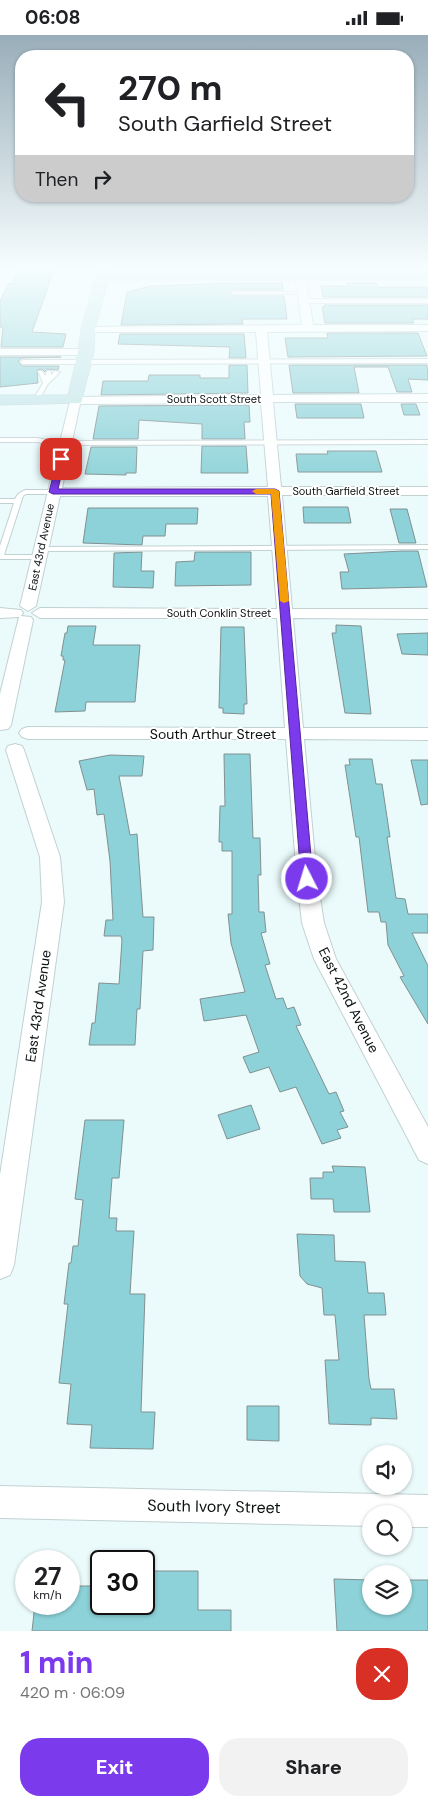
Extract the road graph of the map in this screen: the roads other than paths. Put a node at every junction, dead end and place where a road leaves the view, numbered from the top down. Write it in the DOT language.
graph roads {
  1 [pos="87,342"];
  2 [pos="262,342"];
  3 [pos="0,352"];
  4 [pos="85,357"];
  5 [pos="428,361"];
  6 [pos="23,362"];
  7 [pos="264,362"];
  8 [pos="41,367"];
  9 [pos="50,367"];
  10 [pos="58,367"];
  11 [pos="80,380"];
  12 [pos="46,383"];
  13 [pos="428,398"];
  14 [pos="267,399"];
  15 [pos="0,400"];
  16 [pos="36,400"];
  17 [pos="75,401"];
  18 [pos="0,440"];
  19 [pos="270,442"];
  20 [pos="428,442"];
  21 [pos="65,443"];
  22 [pos="275,491"];
  23 [pos="428,491"];
  24 [pos="53,492"];
  25 [pos="0,501"];
  26 [pos="16,501"];
  27 [pos="280,547"];
  28 [pos="428,547"];
  29 [pos="40,553"];
  30 [pos="0,557"];
  31 [pos="22,613"];
  32 [pos="285,614"];
  33 [pos="428,614"];
  34 [pos="1,725"];
  35 [pos="295,734"];
  36 [pos="428,734"];
  37 [pos="14,742"];
  38 [pos="428,1152"];
  39 [pos="0,1265"];
  40 [pos="0,1502"];
  41 [pos="428,1511"];
  1 -- 4 [label="main road"];
  2 -- 7 [label="street, East 42nd Avenue"];
  3 -- 4 [label="street"];
  4 -- 7 [label="lane"];
  4 -- 10 [label="lane"];
  4 -- 11 [label="main road"];
  5 -- 7 [label="lane"];
  6 -- 8 [label="lane"];
  7 -- 14 [label="street, East 42nd Avenue"];
  8 -- 9 [label="lane"];
  8 -- 12 [label="lane"];
  9 -- 10 [label="lane"];
  9 -- 12 [label="lane"];
  10 -- 12 [label="lane"];
  11 -- 16 [label="main road"];
  11 -- 17 [label="main road"];
  12 -- 16 [label="lane"];
  13 -- 14 [label="street, South Scott Street"];
  14 -- 17 [label="street, South Scott Street"];
  14 -- 19 [label="street, East 42nd Avenue"];
  15 -- 16 [label="main road, South Scott Street"];
  16 -- 17 [label="main road, South Scott Street"];
  17 -- 21 [label="street, East 43rd Avenue"];
  18 -- 21 [label="lane"];
  19 -- 20 [label="lane"];
  19 -- 21 [label="lane"];
  19 -- 22 [label="street, East 42nd Avenue"];
  21 -- 24 [label="street, East 43rd Avenue"];
  22 -- 23 [label="street, South Garfield Street"];
  22 -- 24 [label="street, South Garfield Street"];
  22 -- 27 [label="street, East 42nd Avenue"];
  24 -- 26 [label="lane"];
  24 -- 29 [label="street, East 43rd Avenue"];
  25 -- 26 [label="lane"];
  26 -- 30 [label="lane"];
  27 -- 28 [label="lane"];
  27 -- 29 [label="lane"];
  27 -- 32 [label="street, East 42nd Avenue"];
  29 -- 30 [label="lane"];
  29 -- 31 [label="street, East 43rd Avenue"];
  31 -- 32 [label="street, South Conklin Street"];
  31 -- 34 [label="street, East 43rd Avenue"];
  32 -- 33 [label="street, South Conklin Street"];
  32 -- 35 [label="street, East 42nd Avenue"];
  34 -- 37 [label="street, South Arthur Street"];
  35 -- 36 [label="street, South Arthur Street"];
  35 -- 37 [label="street, South Arthur Street"];
  35 -- 38 [label="street, East 42nd Avenue"];
  37 -- 39 [label="street, East 43rd Avenue"];
  40 -- 41 [label="street, South Ivory Street"];
}
